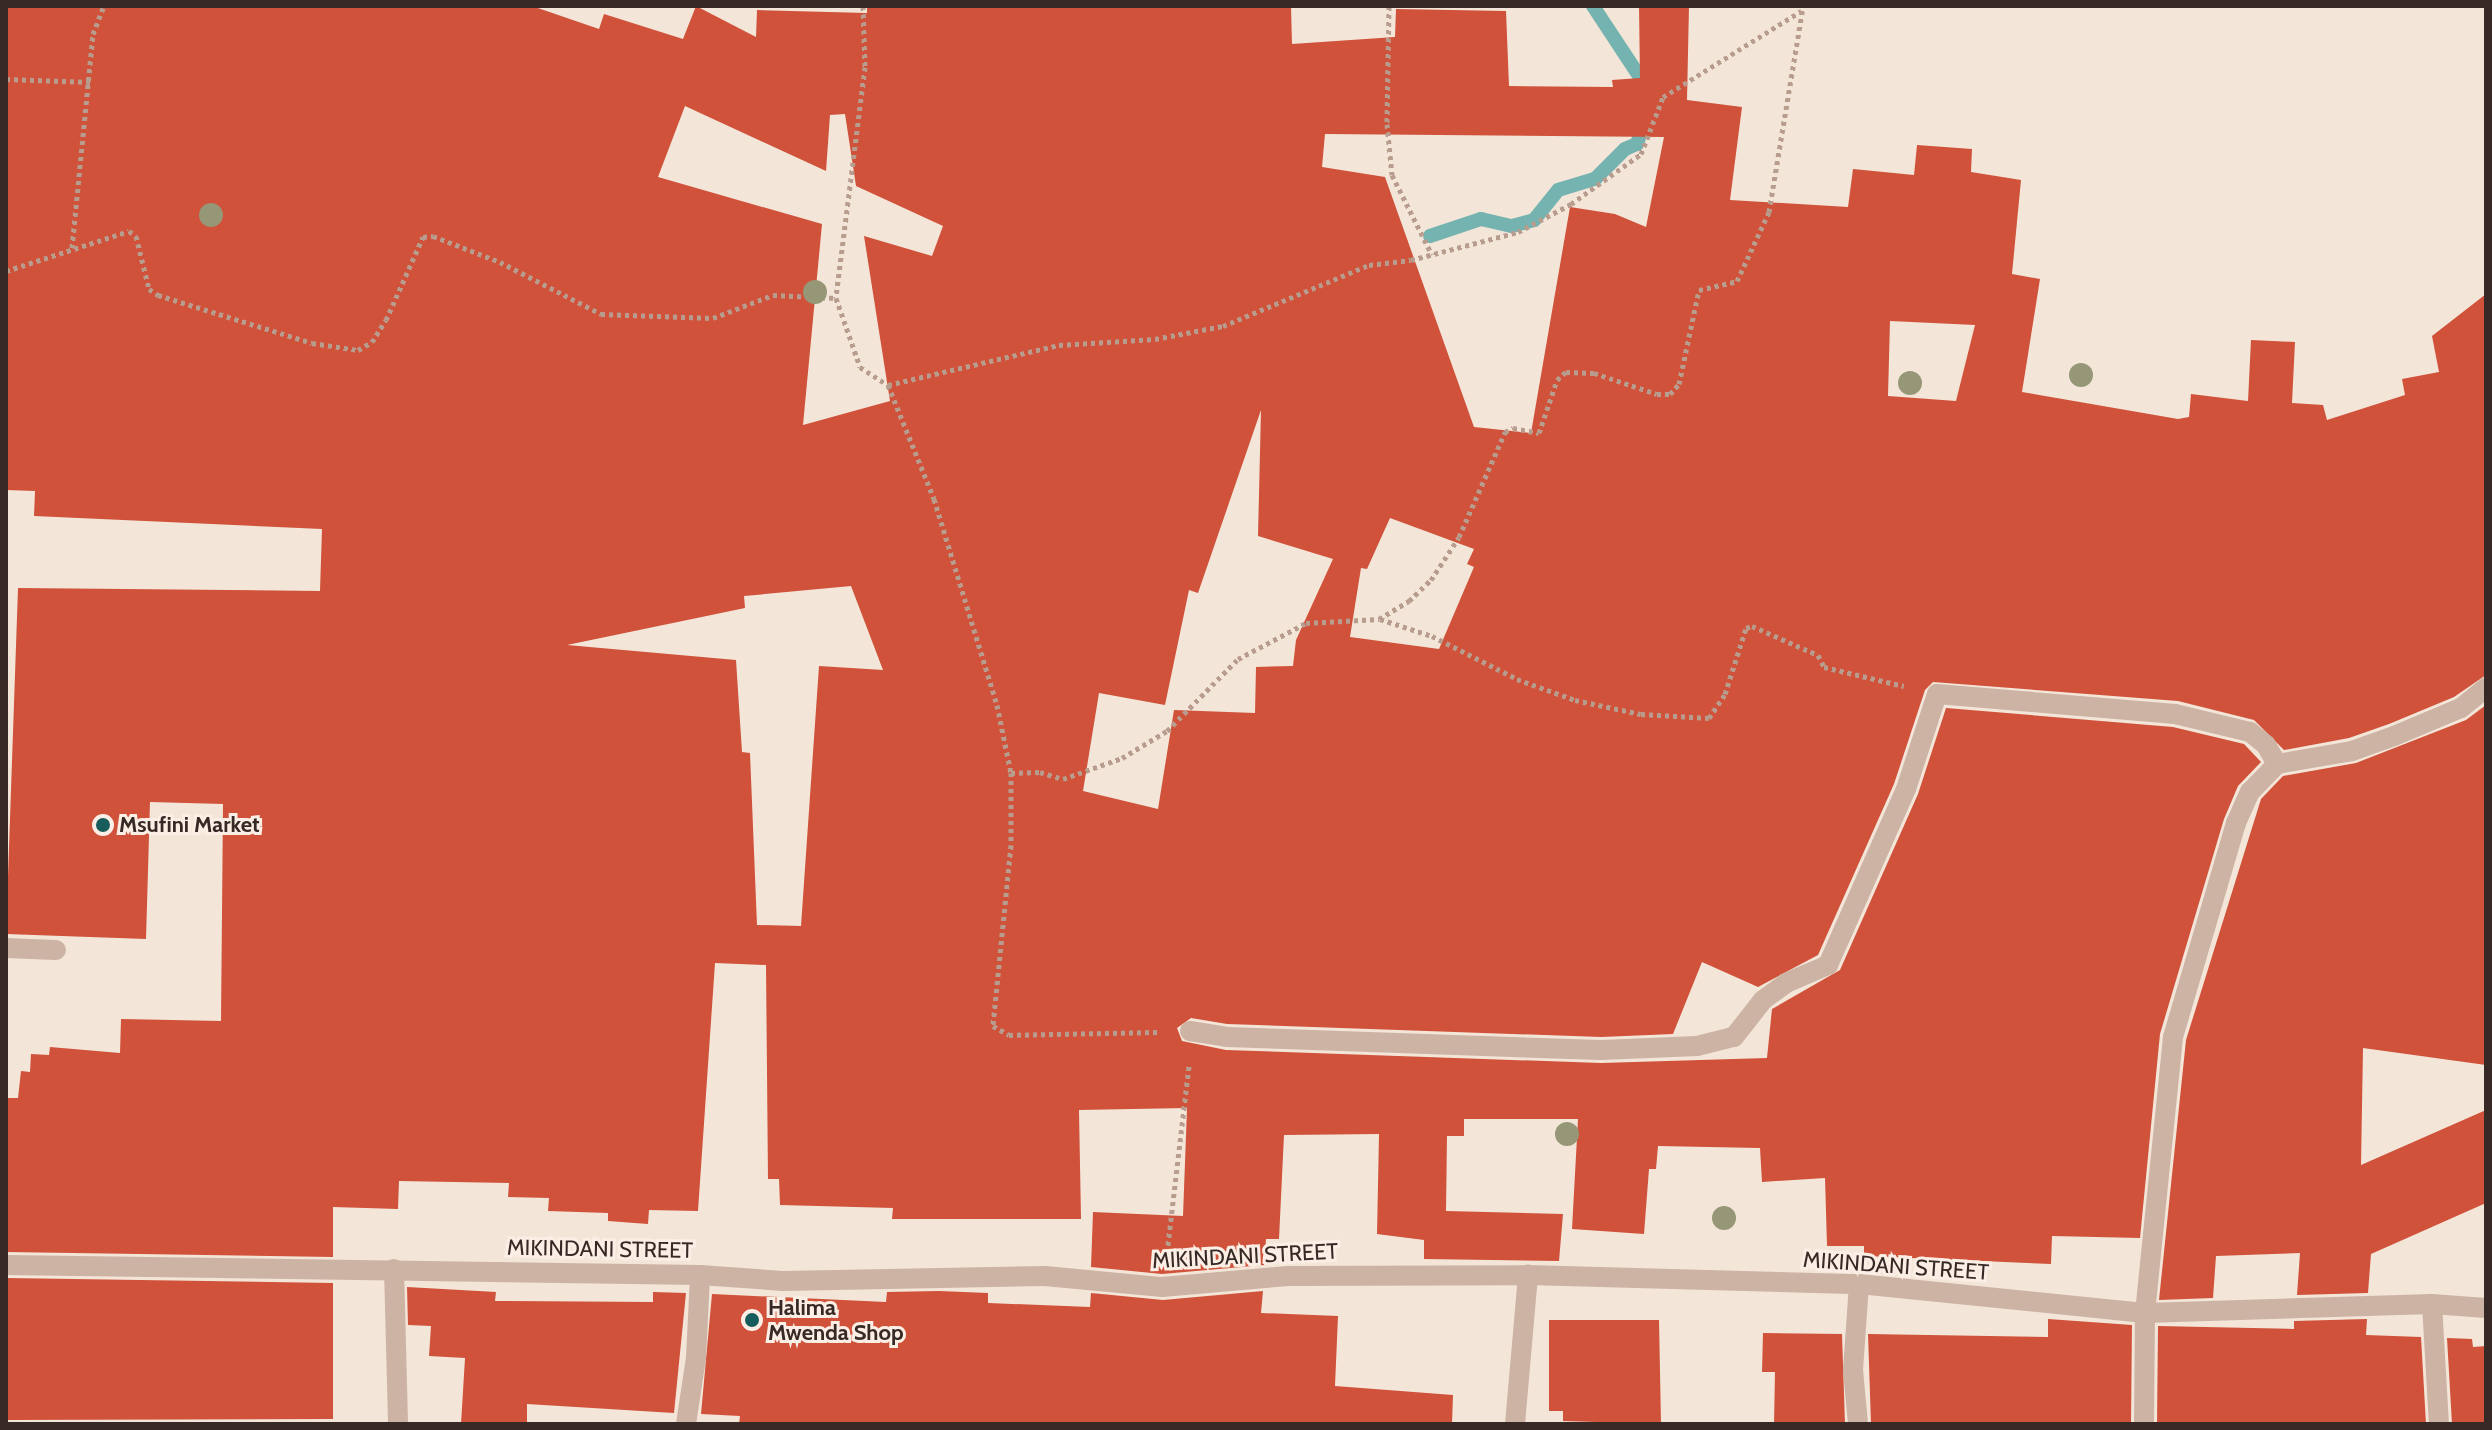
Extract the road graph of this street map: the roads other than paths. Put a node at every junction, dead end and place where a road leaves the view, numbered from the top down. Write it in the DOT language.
graph roads {
  1 [pos="2486,688"];
  2 [pos="2277,764"];
  3 [pos="6,948"];
  4 [pos="56,950"];
  5 [pos="1190,1031"];
  6 [pos="6,1265"];
  7 [pos="394,1269"];
  8 [pos="700,1275"];
  9 [pos="1528,1275"];
  10 [pos="1859,1284"];
  11 [pos="2432,1304"];
  12 [pos="2486,1308"];
  13 [pos="2145,1313"];
  14 [pos="398,1424"];
  15 [pos="686,1424"];
  16 [pos="1515,1424"];
  17 [pos="1858,1424"];
  18 [pos="2144,1424"];
  19 [pos="2439,1424"];
  1 -- 2 [label="street"];
  2 -- 5 [label="street"];
  2 -- 13 [label="street"];
  3 -- 4 [label="street"];
  6 -- 7 [label="street, MIKINDANI STREET"];
  7 -- 8 [label="street, MIKINDANI STREET"];
  7 -- 14 [label="street"];
  8 -- 9 [label="street, MIKINDANI STREET"];
  8 -- 15 [label="street"];
  9 -- 10 [label="street, MIKINDANI STREET"];
  9 -- 16 [label="street"];
  10 -- 13 [label="street, MIKINDANI STREET"];
  10 -- 17 [label="street"];
  11 -- 12 [label="street, MIKINDANI STREET"];
  11 -- 13 [label="street, MIKINDANI STREET"];
  11 -- 19 [label="street"];
  13 -- 18 [label="street"];
}
